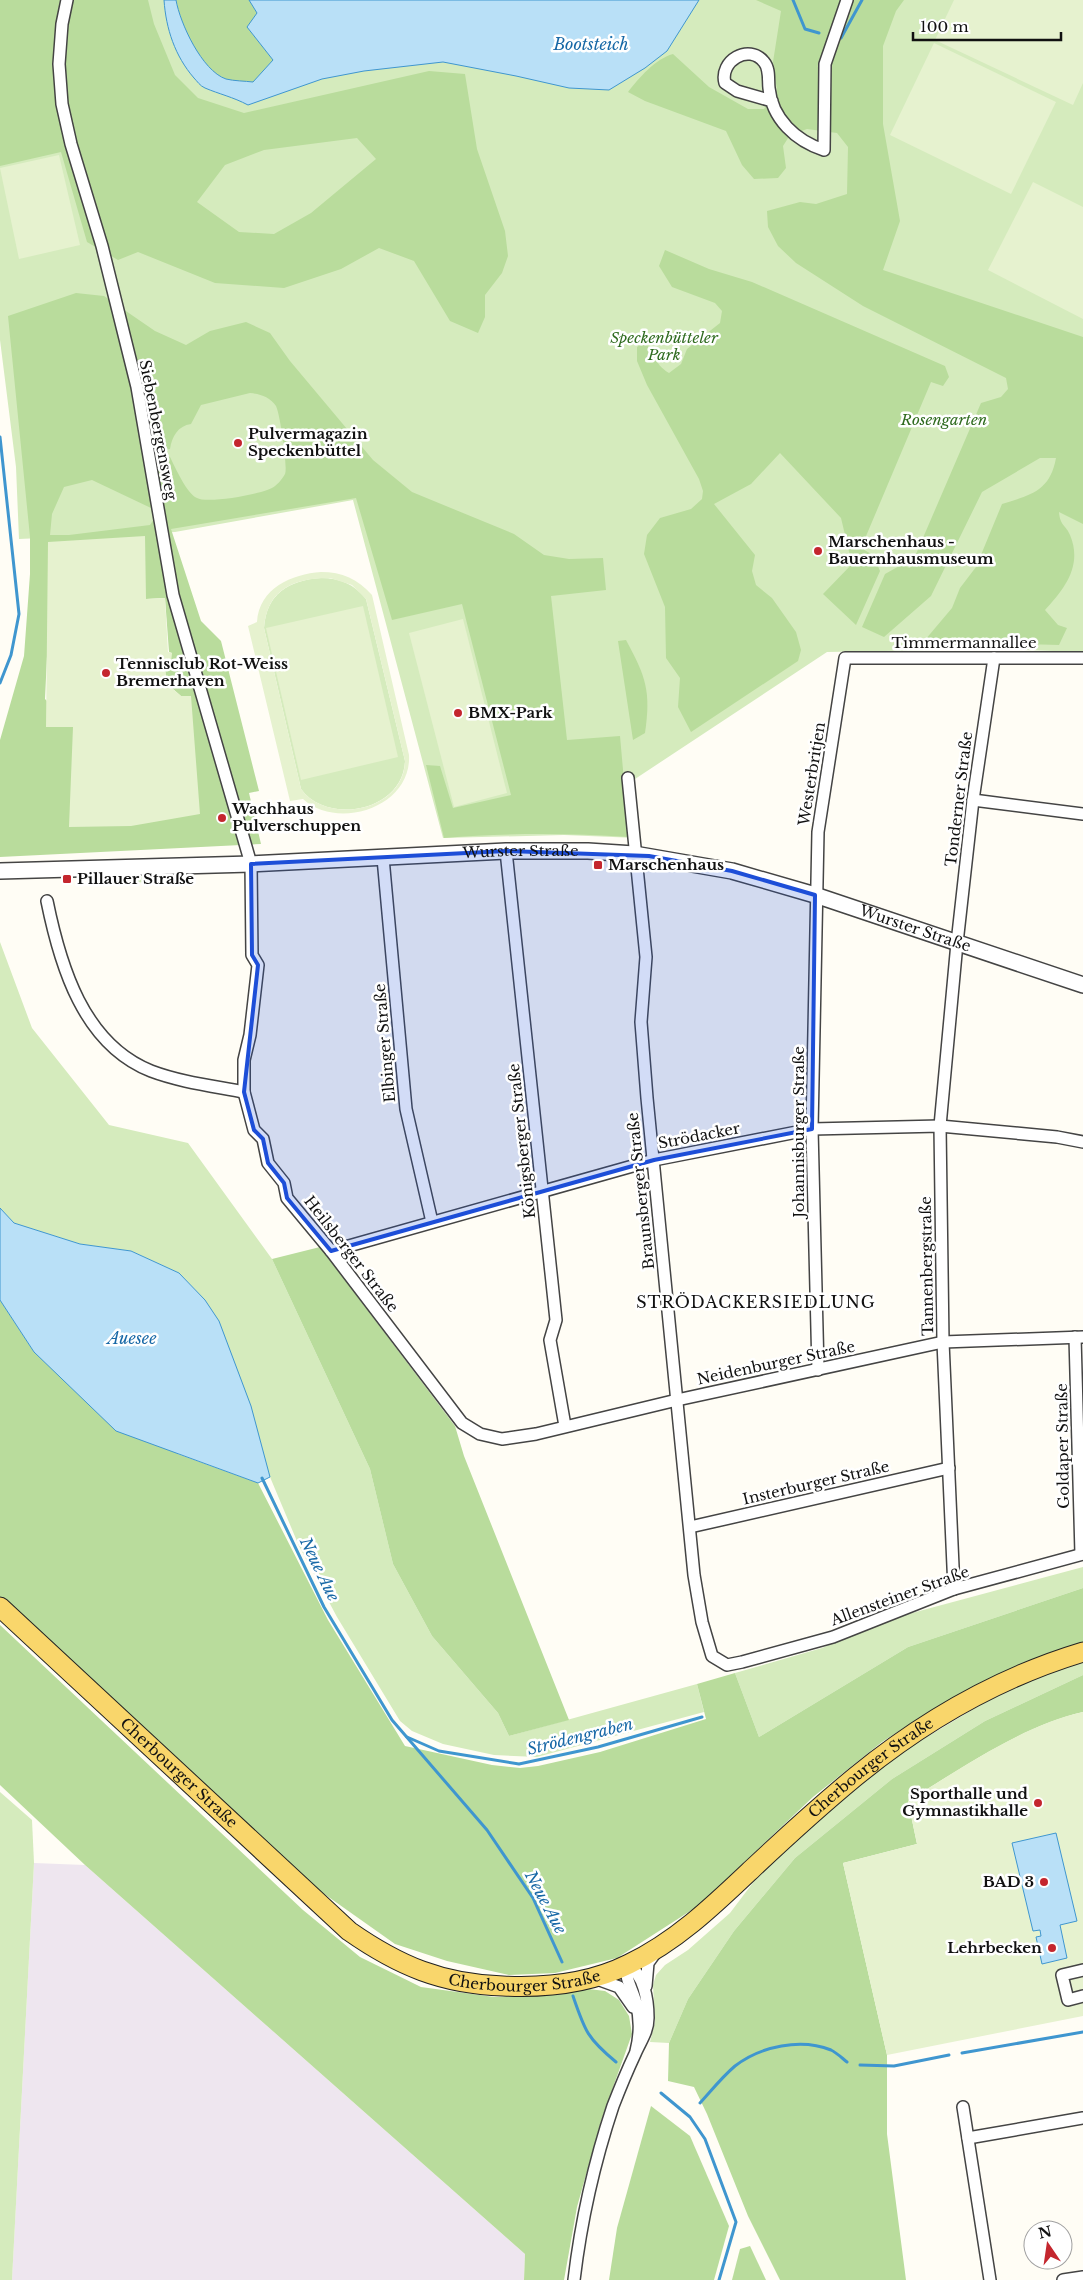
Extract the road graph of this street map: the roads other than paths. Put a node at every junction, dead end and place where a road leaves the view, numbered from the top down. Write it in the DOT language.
graph roads {
  1 [pos="68,0"];
  2 [pos="847,0"];
  3 [pos="772,101"];
  4 [pos="845,658"];
  5 [pos="994,658"];
  6 [pos="1083,658"];
  7 [pos="628,778"];
  8 [pos="973,800"];
  9 [pos="1083,814"];
  10 [pos="506,851"];
  11 [pos="634,854"];
  12 [pos="383,858"];
  13 [pos="251,864"];
  14 [pos="0,871"];
  15 [pos="815,895"];
  16 [pos="47,901"];
  17 [pos="957,943"];
  18 [pos="1083,985"];
  19 [pos="244,1092"];
  20 [pos="940,1126"];
  21 [pos="812,1129"];
  22 [pos="1083,1142"];
  23 [pos="654,1160"];
  24 [pos="543,1191"];
  25 [pos="432,1222"];
  26 [pos="331,1251"];
  27 [pos="1079,1337"];
  28 [pos="943,1342"];
  29 [pos="818,1370"];
  30 [pos="678,1400"];
  31 [pos="565,1426"];
  32 [pos="480,1434"];
  33 [pos="1081,1455"];
  34 [pos="949,1468"];
  35 [pos="690,1527"];
  36 [pos="1082,1554"];
  37 [pos="954,1589"];
  38 [pos="0,1607"];
  39 [pos="1083,1652"];
  40 [pos="727,1665"];
  41 [pos="664,1944"];
  42 [pos="627,1965"];
  43 [pos="1083,1970"];
  44 [pos="585,1979"];
  45 [pos="1083,1996"];
  46 [pos="646,2002"];
  47 [pos="639,2020"];
  48 [pos="636,2051"];
  49 [pos="964,2107"];
  50 [pos="1083,2118"];
  51 [pos="968,2138"];
  52 [pos="1083,2277"];
  53 [pos="574,2280"];
  54 [pos="990,2280"];
  55 [pos="1064,2280"];
  1 -- 13 [label="street, Siebenbergensweg"];
  2 -- 3 [label="street"];
  3 -- 3 [label="street"];
  4 -- 5 [label="street, Timmermannallee"];
  4 -- 15 [label="street, Westerbritjen"];
  5 -- 6 [label="street, Timmermannallee"];
  5 -- 8 [label="street, Tonderner Straße"];
  7 -- 11 [label="street"];
  8 -- 9 [label="street"];
  8 -- 17 [label="street, Tonderner Straße"];
  10 -- 11 [label="street, Wurster Straße"];
  10 -- 12 [label="street, Wurster Straße"];
  10 -- 24 [label="street, Königsberger Straße"];
  11 -- 15 [label="street, Wurster Straße"];
  11 -- 23 [label="street, Braunsberger Straße"];
  12 -- 13 [label="street, Wurster Straße"];
  12 -- 25 [label="street, Elbinger Straße"];
  13 -- 14 [label="street, Wurster Straße"];
  13 -- 19 [label="street, Heilsberger Straße"];
  15 -- 17 [label="street, Wurster Straße"];
  15 -- 21 [label="street, Johannisburger Straße"];
  16 -- 19 [label="street"];
  17 -- 18 [label="street, Wurster Straße"];
  17 -- 20 [label="street, Tannenbergstraße"];
  19 -- 26 [label="street, Heilsberger Straße"];
  20 -- 21 [label="street, Strödacker"];
  20 -- 22 [label="street, Strödacker"];
  20 -- 28 [label="street, Tannenbergstraße"];
  21 -- 23 [label="street, Strödacker"];
  21 -- 29 [label="street, Johannisburger Straße"];
  23 -- 24 [label="street, Strödacker"];
  23 -- 30 [label="street, Braunsberger Straße"];
  24 -- 25 [label="street, Strödacker"];
  24 -- 31 [label="street, Königsberger Straße"];
  25 -- 26 [label="street, Strödacker"];
  26 -- 32 [label="street, Heilsberger Straße"];
  27 -- 28 [label="street, Neidenburger Straße"];
  27 -- 33 [label="street, Goldaper Straße"];
  28 -- 29 [label="street, Neidenburger Straße"];
  28 -- 34 [label="street, Tannenbergstraße"];
  29 -- 30 [label="street, Neidenburger Straße"];
  30 -- 31 [label="street, Neidenburger Straße"];
  30 -- 35 [label="street, Braunsberger Straße"];
  31 -- 32 [label="street, Neidenburger Straße"];
  33 -- 36 [label="street, Goldaper Straße"];
  34 -- 35 [label="street, Insterburger Straße"];
  34 -- 37 [label="street, Tannenbergstraße"];
  35 -- 40 [label="street, Braunsberger Straße"];
  36 -- 37 [label="street, Allensteiner Straße"];
  37 -- 40 [label="street, Allensteiner Straße"];
  38 -- 44 [label="main road, Cherbourger Straße"];
  39 -- 41 [label="main road, Cherbourger Straße"];
  41 -- 42 [label="main road, Cherbourger Straße"];
  41 -- 46 [label="street"];
  42 -- 44 [label="main road, Cherbourger Straße"];
  42 -- 46 [label="street"];
  42 -- 47 [label="street"];
  43 -- 45 [label="street"];
  44 -- 47 [label="street"];
  46 -- 48 [label="street"];
  47 -- 48 [label="street"];
  48 -- 53 [label="street"];
  49 -- 51 [label="street"];
  50 -- 51 [label="street"];
  51 -- 54 [label="street"];
  52 -- 55 [label="street"];
}
